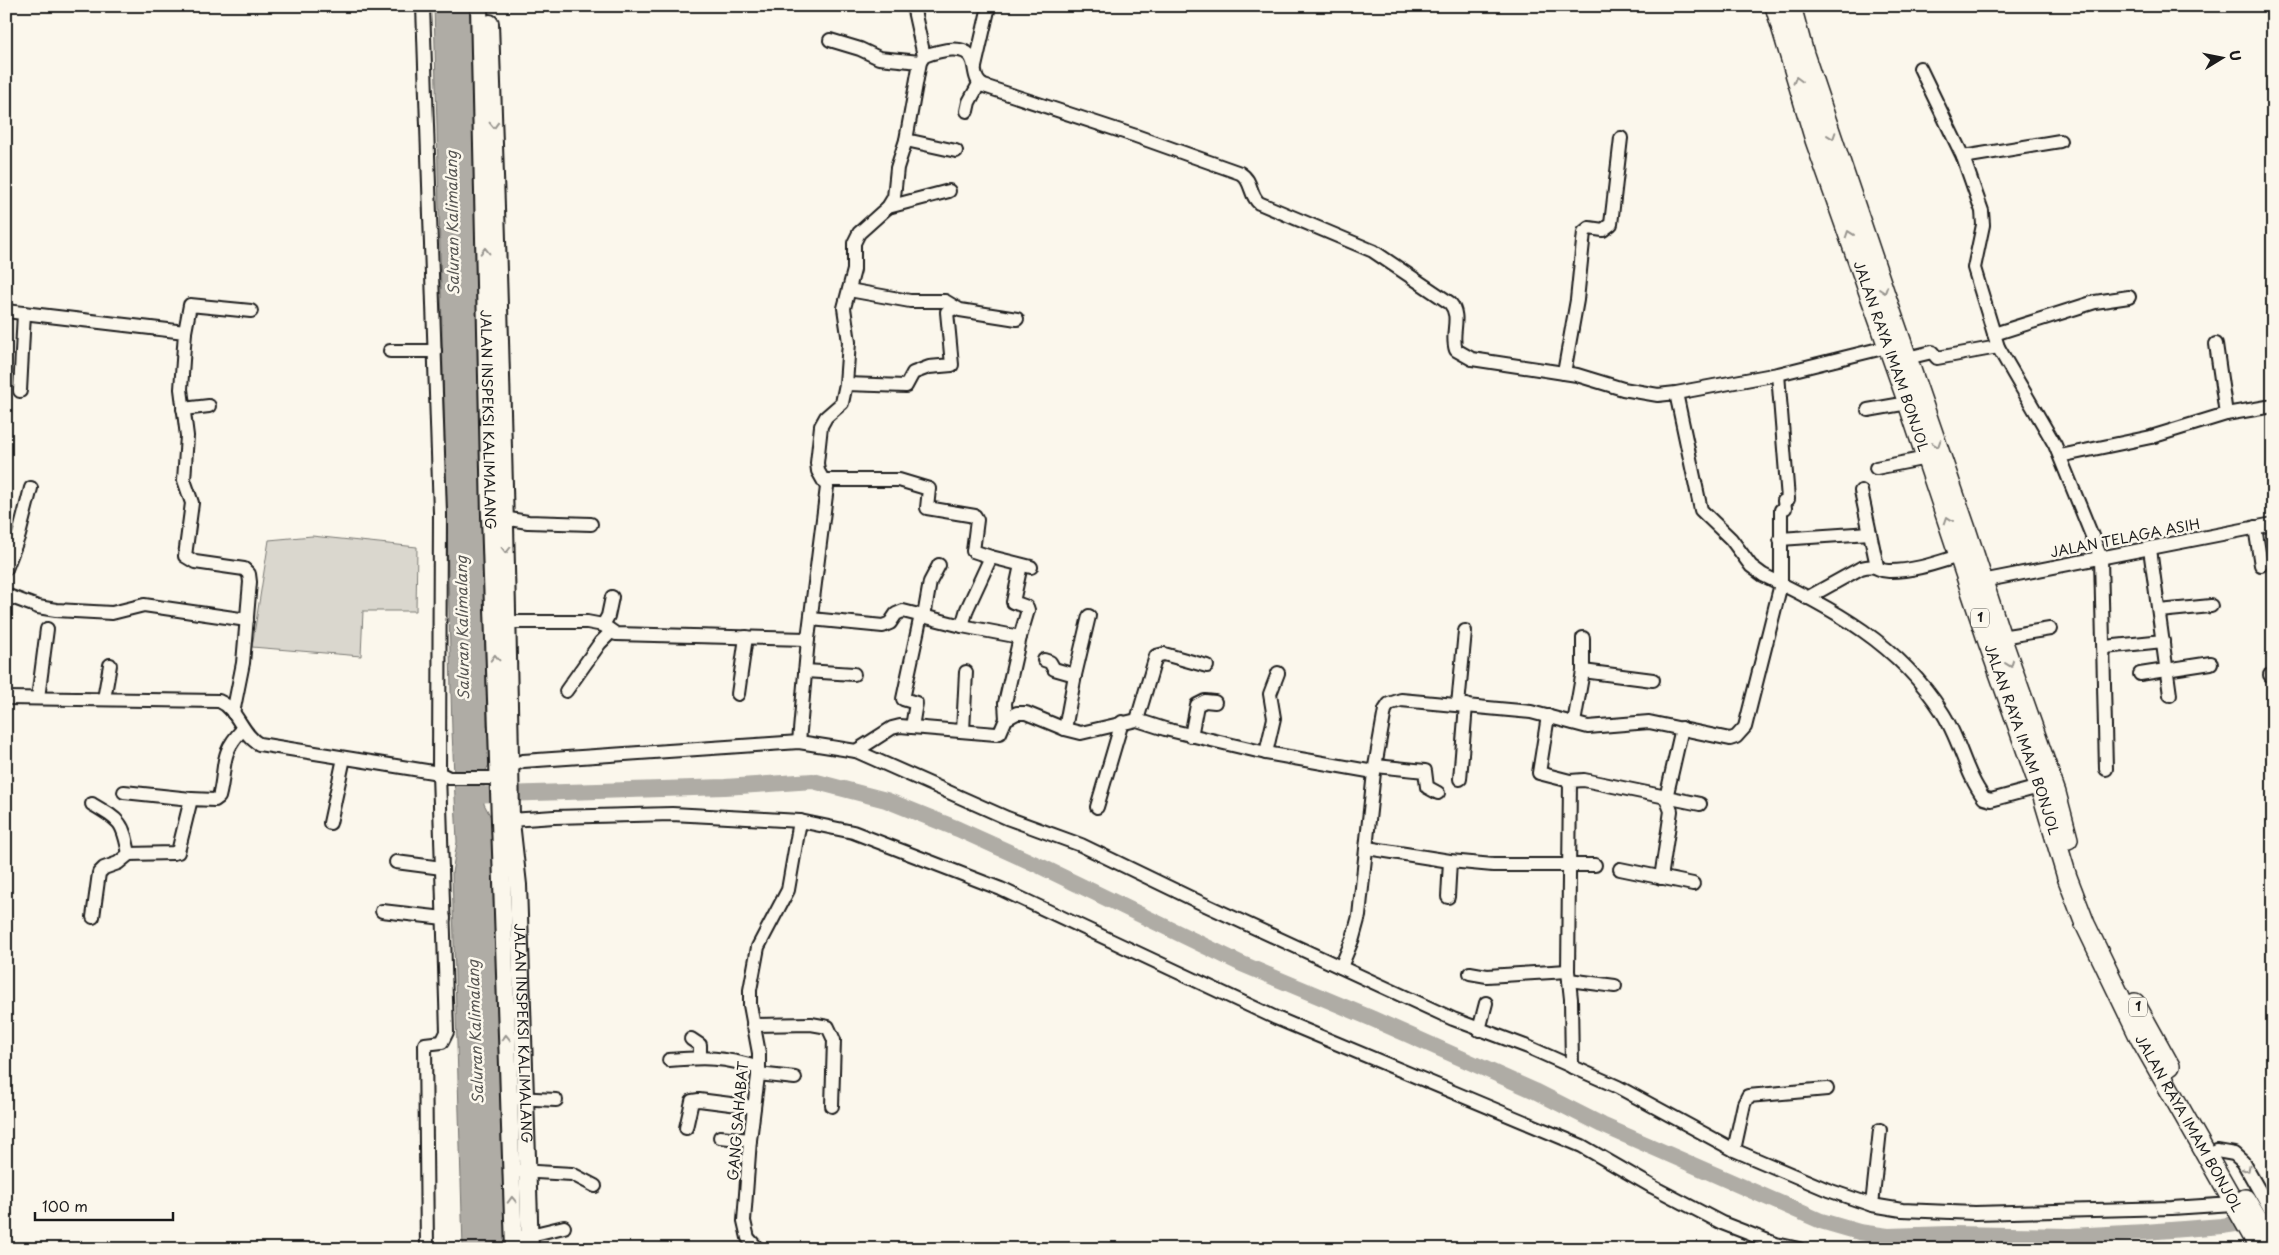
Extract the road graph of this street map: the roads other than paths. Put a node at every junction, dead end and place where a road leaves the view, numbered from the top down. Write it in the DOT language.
graph roads {
  1 [pos="423,6"];
  2 [pos="478,6"];
  3 [pos="913,6"];
  4 [pos="989,6"];
  5 [pos="1775,6"];
  6 [pos="1791,6"];
  7 [pos="486,18"];
  8 [pos="830,40"];
  9 [pos="922,59"];
  10 [pos="975,68"];
  11 [pos="1920,68"];
  12 [pos="979,84"];
  13 [pos="967,111"];
  14 [pos="1621,138"];
  15 [pos="906,140"];
  16 [pos="2060,142"];
  17 [pos="956,151"];
  18 [pos="1963,157"];
  19 [pos="949,192"];
  20 [pos="888,207"];
  21 [pos="849,290"];
  22 [pos="2129,297"];
  23 [pos="955,308"];
  24 [pos="6,311"];
  25 [pos="251,311"];
  26 [pos="24,313"];
  27 [pos="1017,318"];
  28 [pos="185,332"];
  29 [pos="1994,334"];
  30 [pos="2216,344"];
  31 [pos="1998,347"];
  32 [pos="1899,349"];
  33 [pos="390,351"];
  34 [pos="435,351"];
  35 [pos="1564,373"];
  36 [pos="1778,374"];
  37 [pos="846,384"];
  38 [pos="20,390"];
  39 [pos="1676,393"];
  40 [pos="1908,403"];
  41 [pos="210,406"];
  42 [pos="2273,406"];
  43 [pos="182,409"];
  44 [pos="1868,410"];
  45 [pos="2226,414"];
  46 [pos="2060,456"];
  47 [pos="1927,458"];
  48 [pos="1876,468"];
  49 [pos="825,480"];
  50 [pos="31,488"];
  51 [pos="1861,491"];
  52 [pos="498,517"];
  53 [pos="591,524"];
  54 [pos="2273,524"];
  55 [pos="2256,527"];
  56 [pos="1870,533"];
  57 [pos="1780,538"];
  58 [pos="2150,548"];
  59 [pos="1959,556"];
  60 [pos="991,557"];
  61 [pos="2101,558"];
  62 [pos="939,565"];
  63 [pos="2261,565"];
  64 [pos="1877,566"];
  65 [pos="6,569"];
  66 [pos="1982,581"];
  67 [pos="1781,584"];
  68 [pos="6,595"];
  69 [pos="612,597"];
  70 [pos="1807,598"];
  71 [pos="2211,606"];
  72 [pos="2159,611"];
  73 [pos="922,616"];
  74 [pos="1090,616"];
  75 [pos="811,619"];
  76 [pos="247,620"];
  77 [pos="500,622"];
  78 [pos="962,626"];
  79 [pos="607,628"];
  80 [pos="2050,628"];
  81 [pos="47,629"];
  82 [pos="1465,631"];
  83 [pos="746,637"];
  84 [pos="1020,637"];
  85 [pos="2000,637"];
  86 [pos="1582,638"];
  87 [pos="808,639"];
  88 [pos="2163,641"];
  89 [pos="2105,647"];
  90 [pos="1044,660"];
  91 [pos="2211,663"];
  92 [pos="110,665"];
  93 [pos="1207,666"];
  94 [pos="2167,669"];
  95 [pos="806,670"];
  96 [pos="1583,671"];
  97 [pos="966,672"];
  98 [pos="854,674"];
  99 [pos="1278,674"];
  100 [pos="2140,674"];
  101 [pos="1075,675"];
  102 [pos="1653,680"];
  103 [pos="566,691"];
  104 [pos="738,694"];
  105 [pos="2170,695"];
  106 [pos="6,698"];
  107 [pos="38,698"];
  108 [pos="104,699"];
  109 [pos="1215,702"];
  110 [pos="1462,705"];
  111 [pos="233,713"];
  112 [pos="1548,716"];
  113 [pos="1006,719"];
  114 [pos="1136,720"];
  115 [pos="1122,722"];
  116 [pos="1574,723"];
  117 [pos="912,727"];
  118 [pos="1682,728"];
  119 [pos="1065,729"];
  120 [pos="243,730"];
  121 [pos="962,731"];
  122 [pos="1191,736"];
  123 [pos="799,742"];
  124 [pos="856,750"];
  125 [pos="1266,753"];
  126 [pos="344,758"];
  127 [pos="1375,769"];
  128 [pos="2106,769"];
  129 [pos="502,774"];
  130 [pos="444,776"];
  131 [pos="1460,779"];
  132 [pos="1570,781"];
  133 [pos="124,792"];
  134 [pos="2046,793"];
  135 [pos="1438,794"];
  136 [pos="190,798"];
  137 [pos="1666,798"];
  138 [pos="92,804"];
  139 [pos="1700,804"];
  140 [pos="1097,806"];
  141 [pos="505,820"];
  142 [pos="800,821"];
  143 [pos="330,823"];
  144 [pos="1367,848"];
  145 [pos="129,854"];
  146 [pos="1450,861"];
  147 [pos="396,862"];
  148 [pos="1596,865"];
  149 [pos="1569,866"];
  150 [pos="442,868"];
  151 [pos="1620,869"];
  152 [pos="1661,878"];
  153 [pos="1693,884"];
  154 [pos="511,885"];
  155 [pos="1448,897"];
  156 [pos="382,911"];
  157 [pos="93,917"];
  158 [pos="444,918"];
  159 [pos="1341,966"];
  160 [pos="1470,973"];
  161 [pos="1568,976"];
  162 [pos="1616,986"];
  163 [pos="1486,1003"];
  164 [pos="753,1025"];
  165 [pos="1479,1030"];
  166 [pos="691,1039"];
  167 [pos="700,1058"];
  168 [pos="669,1060"];
  169 [pos="1572,1067"];
  170 [pos="759,1071"];
  171 [pos="794,1078"];
  172 [pos="1828,1090"];
  173 [pos="508,1098"];
  174 [pos="525,1098"];
  175 [pos="556,1100"];
  176 [pos="832,1106"];
  177 [pos="754,1107"];
  178 [pos="686,1128"];
  179 [pos="1880,1130"];
  180 [pos="720,1137"];
  181 [pos="750,1140"];
  182 [pos="1734,1150"];
  183 [pos="511,1171"];
  184 [pos="528,1171"];
  185 [pos="595,1186"];
  186 [pos="1872,1205"];
  187 [pos="2257,1207"];
  188 [pos="564,1227"];
  189 [pos="2262,1241"];
  190 [pos="530,1242"];
  191 [pos="514,1243"];
  192 [pos="427,1249"];
  193 [pos="758,1249"];
  194 [pos="1799,1249"];
  1 -- 34 [label="street"];
  2 -- 7 [label="main road, JALAN INSPEKSI KALIMALANG"];
  3 -- 9 [label="street"];
  4 -- 10 [label="street"];
  32 -- 5 [label="highway, JALAN RAYA IMAM BONJOL / 1, one-way"];
  6 -- 32 [label="highway, JALAN RAYA IMAM BONJOL / 1, one-way"];
  7 -- 52 [label="main road, JALAN INSPEKSI KALIMALANG"];
  8 -- 9 [label="street"];
  9 -- 10 [label="street"];
  9 -- 15 [label="street"];
  10 -- 12 [label="street"];
  11 -- 18 [label="street"];
  12 -- 13 [label="street"];
  12 -- 35 [label="street"];
  14 -- 35 [label="street"];
  15 -- 17 [label="street"];
  15 -- 20 [label="street"];
  16 -- 18 [label="street"];
  18 -- 29 [label="street"];
  19 -- 20 [label="street"];
  20 -- 21 [label="street"];
  21 -- 23 [label="street"];
  21 -- 37 [label="street"];
  22 -- 29 [label="street"];
  23 -- 27 [label="street"];
  23 -- 37 [label="street"];
  24 -- 26 [label="street"];
  25 -- 28 [label="street"];
  26 -- 28 [label="street"];
  26 -- 38 [label="street"];
  28 -- 43 [label="street"];
  29 -- 31 [label="street"];
  30 -- 45 [label="street"];
  31 -- 32 [label="street"];
  31 -- 46 [label="street"];
  32 -- 36 [label="street"];
  32 -- 40 [label="highway, JALAN RAYA IMAM BONJOL / 1"];
  32 -- 66 [label="highway, JALAN RAYA IMAM BONJOL / 1, one-way"];
  33 -- 34 [label="street"];
  34 -- 130 [label="street"];
  35 -- 39 [label="street"];
  36 -- 39 [label="street"];
  36 -- 57 [label="street"];
  37 -- 49 [label="street"];
  39 -- 67 [label="street"];
  40 -- 44 [label="street"];
  40 -- 47 [label="highway, JALAN RAYA IMAM BONJOL / 1"];
  41 -- 43 [label="street"];
  42 -- 45 [label="street"];
  43 -- 76 [label="street"];
  45 -- 46 [label="street"];
  46 -- 61 [label="street"];
  47 -- 48 [label="street"];
  59 -- 47 [label="highway, JALAN RAYA IMAM BONJOL / 1, one-way"];
  49 -- 60 [label="street"];
  49 -- 75 [label="street"];
  50 -- 65 [label="street"];
  51 -- 56 [label="street"];
  52 -- 53 [label="street"];
  52 -- 77 [label="main road, JALAN INSPEKSI KALIMALANG"];
  54 -- 55 [label="street, JALAN TELAGA ASIH"];
  55 -- 58 [label="street, JALAN TELAGA ASIH"];
  55 -- 63 [label="street"];
  56 -- 57 [label="street"];
  56 -- 64 [label="street"];
  57 -- 67 [label="street"];
  58 -- 61 [label="street, JALAN TELAGA ASIH"];
  58 -- 72 [label="street"];
  59 -- 64 [label="street"];
  59 -- 134 [label="highway, JALAN RAYA IMAM BONJOL / 1"];
  60 -- 78 [label="street"];
  60 -- 84 [label="street"];
  61 -- 66 [label="street, JALAN TELAGA ASIH"];
  61 -- 89 [label="street"];
  62 -- 73 [label="street"];
  64 -- 70 [label="street"];
  66 -- 85 [label="highway, JALAN RAYA IMAM BONJOL / 1"];
  67 -- 70 [label="street"];
  67 -- 118 [label="street"];
  68 -- 76 [label="street"];
  69 -- 79 [label="street"];
  70 -- 134 [label="street"];
  71 -- 72 [label="street"];
  72 -- 88 [label="street"];
  73 -- 75 [label="street"];
  73 -- 78 [label="street"];
  73 -- 117 [label="street"];
  74 -- 101 [label="street"];
  75 -- 87 [label="street"];
  76 -- 111 [label="street"];
  77 -- 79 [label="street"];
  77 -- 129 [label="main road, JALAN INSPEKSI KALIMALANG"];
  78 -- 84 [label="street"];
  79 -- 83 [label="street"];
  79 -- 103 [label="street"];
  80 -- 85 [label="street"];
  81 -- 107 [label="street"];
  82 -- 110 [label="street"];
  83 -- 87 [label="street"];
  83 -- 104 [label="street"];
  84 -- 113 [label="street"];
  85 -- 134 [label="highway, JALAN RAYA IMAM BONJOL / 1, one-way"];
  86 -- 96 [label="street"];
  87 -- 95 [label="street"];
  88 -- 89 [label="street"];
  88 -- 94 [label="street"];
  89 -- 128 [label="street"];
  90 -- 101 [label="street"];
  91 -- 94 [label="street"];
  92 -- 108 [label="street"];
  93 -- 114 [label="street"];
  94 -- 100 [label="street"];
  94 -- 105 [label="street"];
  95 -- 98 [label="street"];
  95 -- 123 [label="street"];
  96 -- 102 [label="street"];
  96 -- 116 [label="street"];
  97 -- 121 [label="street"];
  99 -- 125 [label="street"];
  101 -- 119 [label="street"];
  106 -- 107 [label="street"];
  107 -- 108 [label="street"];
  108 -- 111 [label="street"];
  109 -- 122 [label="street"];
  110 -- 112 [label="street"];
  110 -- 127 [label="street"];
  110 -- 131 [label="street"];
  111 -- 120 [label="street"];
  112 -- 116 [label="street"];
  112 -- 132 [label="street"];
  113 -- 119 [label="street"];
  113 -- 121 [label="street"];
  114 -- 115 [label="street"];
  114 -- 122 [label="street"];
  115 -- 119 [label="street"];
  115 -- 140 [label="street"];
  116 -- 118 [label="street"];
  117 -- 121 [label="street"];
  117 -- 124 [label="street"];
  118 -- 137 [label="street"];
  120 -- 126 [label="street"];
  120 -- 136 [label="street"];
  122 -- 125 [label="street"];
  123 -- 124 [label="street"];
  123 -- 129 [label="street"];
  124 -- 159 [label="street"];
  125 -- 127 [label="street"];
  126 -- 130 [label="street"];
  126 -- 143 [label="street"];
  127 -- 135 [label="street"];
  127 -- 144 [label="street"];
  129 -- 130 [label="street"];
  129 -- 141 [label="main road, JALAN INSPEKSI KALIMALANG"];
  130 -- 150 [label="street"];
  132 -- 137 [label="street"];
  132 -- 149 [label="street"];
  133 -- 136 [label="street"];
  134 -- 187 [label="highway, JALAN RAYA IMAM BONJOL / 1, one-way"];
  134 -- 187 [label="highway, JALAN RAYA IMAM BONJOL / 1"];
  136 -- 145 [label="street"];
  137 -- 139 [label="street"];
  137 -- 152 [label="street"];
  138 -- 145 [label="street"];
  141 -- 142 [label="street"];
  141 -- 154 [label="main road, JALAN INSPEKSI KALIMALANG"];
  142 -- 164 [label="street, GANG SAHABAT"];
  142 -- 194 [label="street"];
  144 -- 146 [label="street"];
  144 -- 159 [label="street"];
  145 -- 157 [label="street"];
  146 -- 149 [label="street"];
  146 -- 155 [label="street"];
  147 -- 150 [label="street"];
  148 -- 149 [label="street"];
  149 -- 161 [label="street"];
  150 -- 158 [label="street"];
  151 -- 152 [label="street"];
  152 -- 153 [label="street"];
  173 -- 154 [label="main road, JALAN INSPEKSI KALIMALANG, one-way"];
  154 -- 174 [label="main road, JALAN INSPEKSI KALIMALANG"];
  156 -- 158 [label="street"];
  158 -- 192 [label="street"];
  159 -- 165 [label="street"];
  160 -- 161 [label="street"];
  161 -- 162 [label="street"];
  161 -- 169 [label="street"];
  163 -- 165 [label="street"];
  164 -- 170 [label="street, GANG SAHABAT"];
  164 -- 176 [label="street"];
  165 -- 169 [label="street"];
  166 -- 167 [label="street"];
  167 -- 168 [label="street"];
  167 -- 170 [label="street"];
  169 -- 182 [label="street"];
  170 -- 171 [label="street"];
  170 -- 177 [label="street, GANG SAHABAT"];
  172 -- 182 [label="street"];
  173 -- 174 [label="street"];
  173 -- 183 [label="main road, JALAN INSPEKSI KALIMALANG"];
  174 -- 175 [label="street"];
  174 -- 184 [label="main road, JALAN INSPEKSI KALIMALANG"];
  177 -- 178 [label="street"];
  177 -- 181 [label="street, GANG SAHABAT"];
  179 -- 186 [label="street"];
  180 -- 181 [label="street"];
  181 -- 193 [label="street, GANG SAHABAT"];
  182 -- 186 [label="street"];
  183 -- 184 [label="street"];
  191 -- 183 [label="main road, JALAN INSPEKSI KALIMALANG, one-way"];
  184 -- 185 [label="street"];
  184 -- 190 [label="main road, JALAN INSPEKSI KALIMALANG"];
  186 -- 187 [label="street"];
  187 -- 189 [label="highway, JALAN RAYA IMAM BONJOL / 1"];
  188 -- 190 [label="street"];
  190 -- 191 [label="street"];
}
